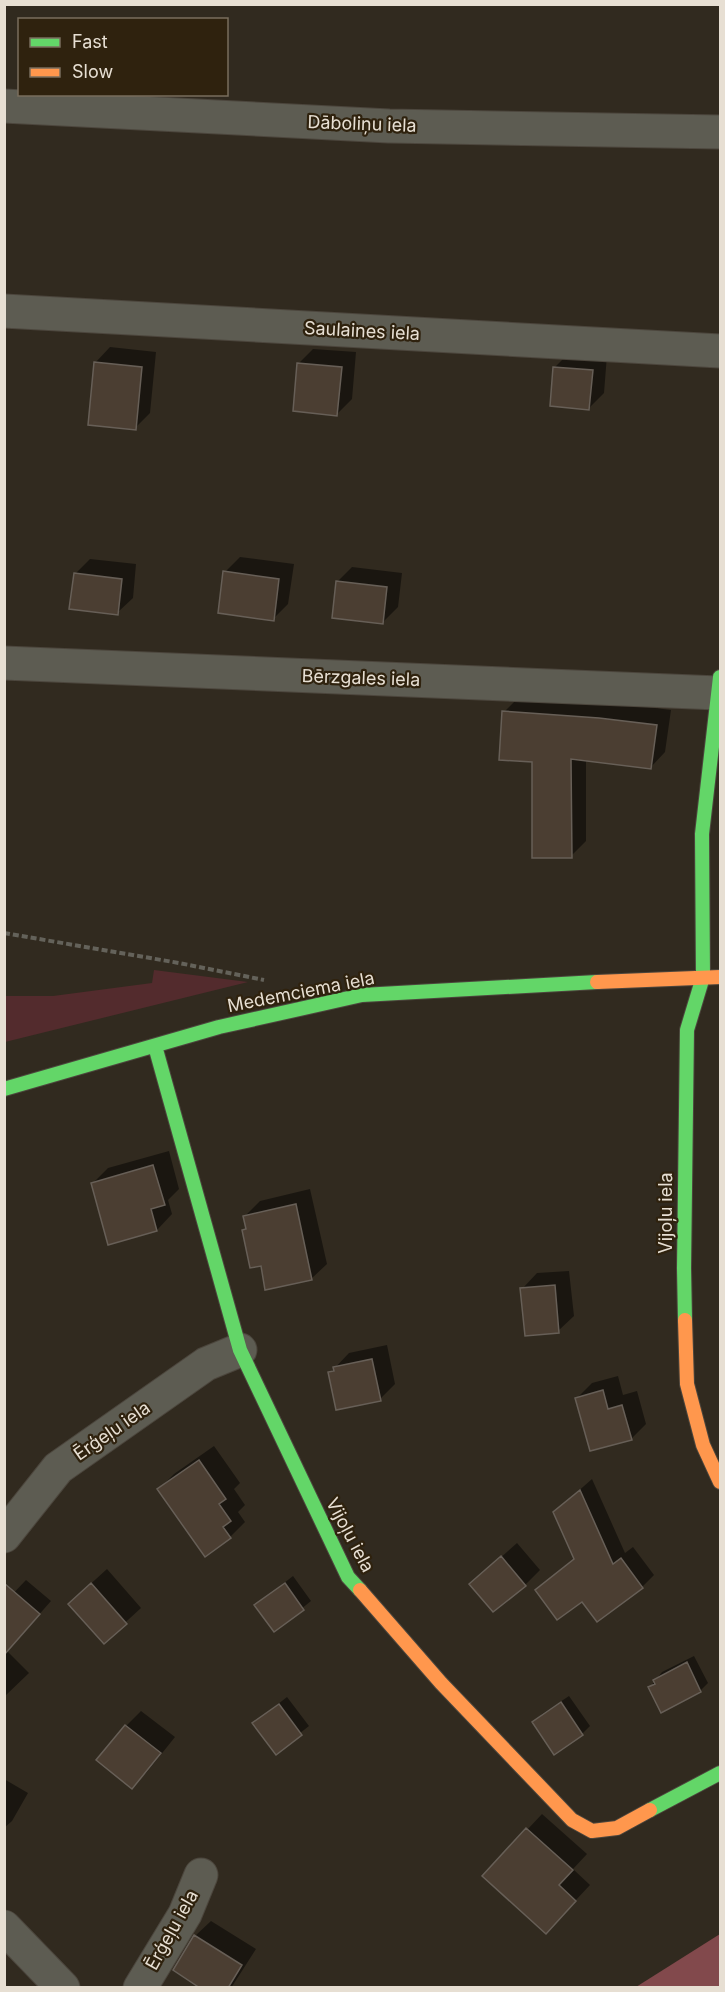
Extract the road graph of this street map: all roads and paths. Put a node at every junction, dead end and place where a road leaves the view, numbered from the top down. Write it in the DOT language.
graph roads {
  1 [pos="4,106"];
  2 [pos="720,132"];
  3 [pos="4,311"];
  4 [pos="720,351"];
  5 [pos="4,663"];
  6 [pos="719,685"];
  7 [pos="4,933"];
  8 [pos="703,977"];
  9 [pos="720,977"];
  10 [pos="268,981"];
  11 [pos="154,1046"];
  12 [pos="4,1089"];
  13 [pos="240,1350"];
  14 [pos="720,1482"];
  15 [pos="4,1536"];
  16 [pos="720,1773"];
  17 [pos="201,1875"];
  18 [pos="4,1927"];
  19 [pos="144,1986"];
  20 [pos="63,1988"];
  1 -- 2 [label="street, Dāboliņu iela"];
  3 -- 4 [label="street, Saulaines iela"];
  5 -- 6 [label="street, Bērzgales iela"];
  6 -- 8 [label="street, Vijoļu iela"];
  7 -- 10 [label="path"];
  8 -- 9 [label="street, Medemciema iela"];
  8 -- 11 [label="street, Medemciema iela"];
  8 -- 14 [label="street, Vijoļu iela"];
  11 -- 12 [label="street, Medemciema iela"];
  11 -- 13 [label="street, Vijoļu iela"];
  13 -- 15 [label="street, Ērģeļu iela"];
  13 -- 16 [label="street, Vijoļu iela"];
  17 -- 19 [label="street, Ērģeļu iela"];
  18 -- 20 [label="street"];
}
